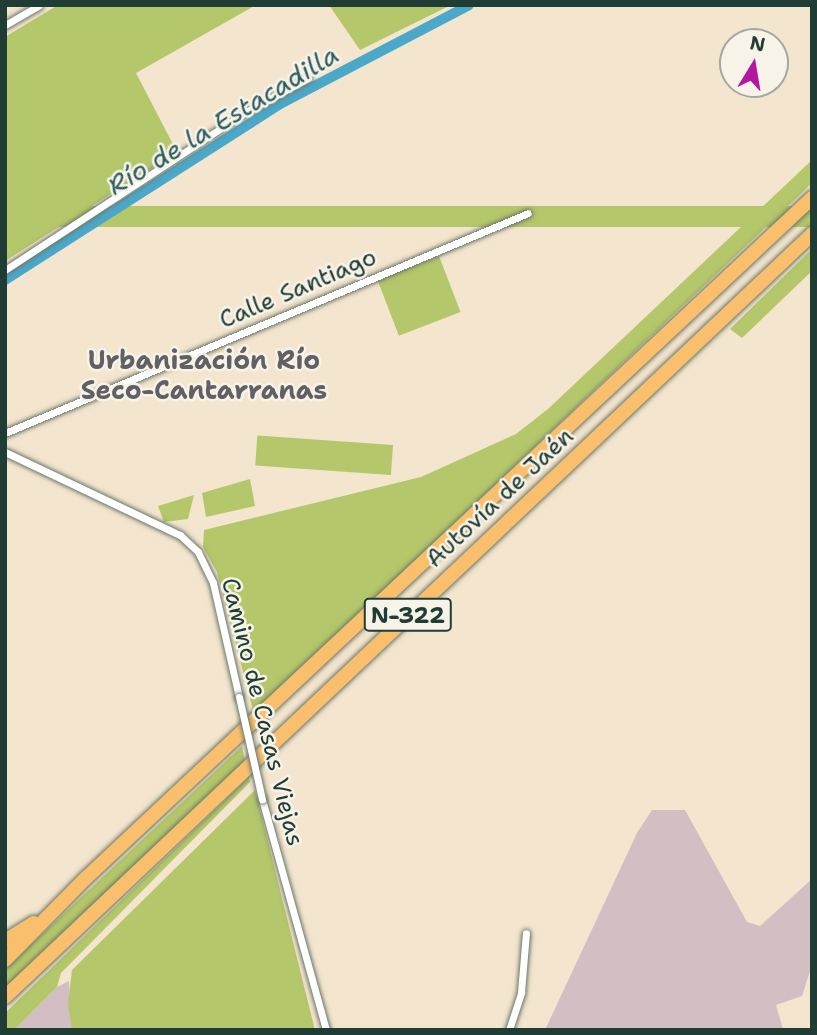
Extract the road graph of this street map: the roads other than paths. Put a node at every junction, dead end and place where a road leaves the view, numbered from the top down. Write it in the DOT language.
graph roads {
  1 [pos="39,5"];
  2 [pos="5,25"];
  3 [pos="308,78"];
  4 [pos="812,198"];
  5 [pos="528,213"];
  6 [pos="812,234"];
  7 [pos="5,271"];
  8 [pos="5,433"];
  9 [pos="5,452"];
  10 [pos="86,878"];
  11 [pos="526,933"];
  12 [pos="5,941"];
  13 [pos="5,960"];
  14 [pos="5,997"];
  15 [pos="326,1030"];
  16 [pos="509,1030"];
  1 -- 2 [label="street"];
  3 -- 7 [label="street"];
  4 -- 10 [label="highway, Autovía de Jaén / N-322"];
  5 -- 8 [label="street, Calle Santiago"];
  6 -- 14 [label="highway, Autovía de Jaén / N-322"];
  9 -- 15 [label="street, Camino de Casas Viejas, bridge"];
  10 -- 12 [label="highway"];
  10 -- 13 [label="highway, Autovía de Jaén / N-322"];
  11 -- 16 [label="street"];
}
